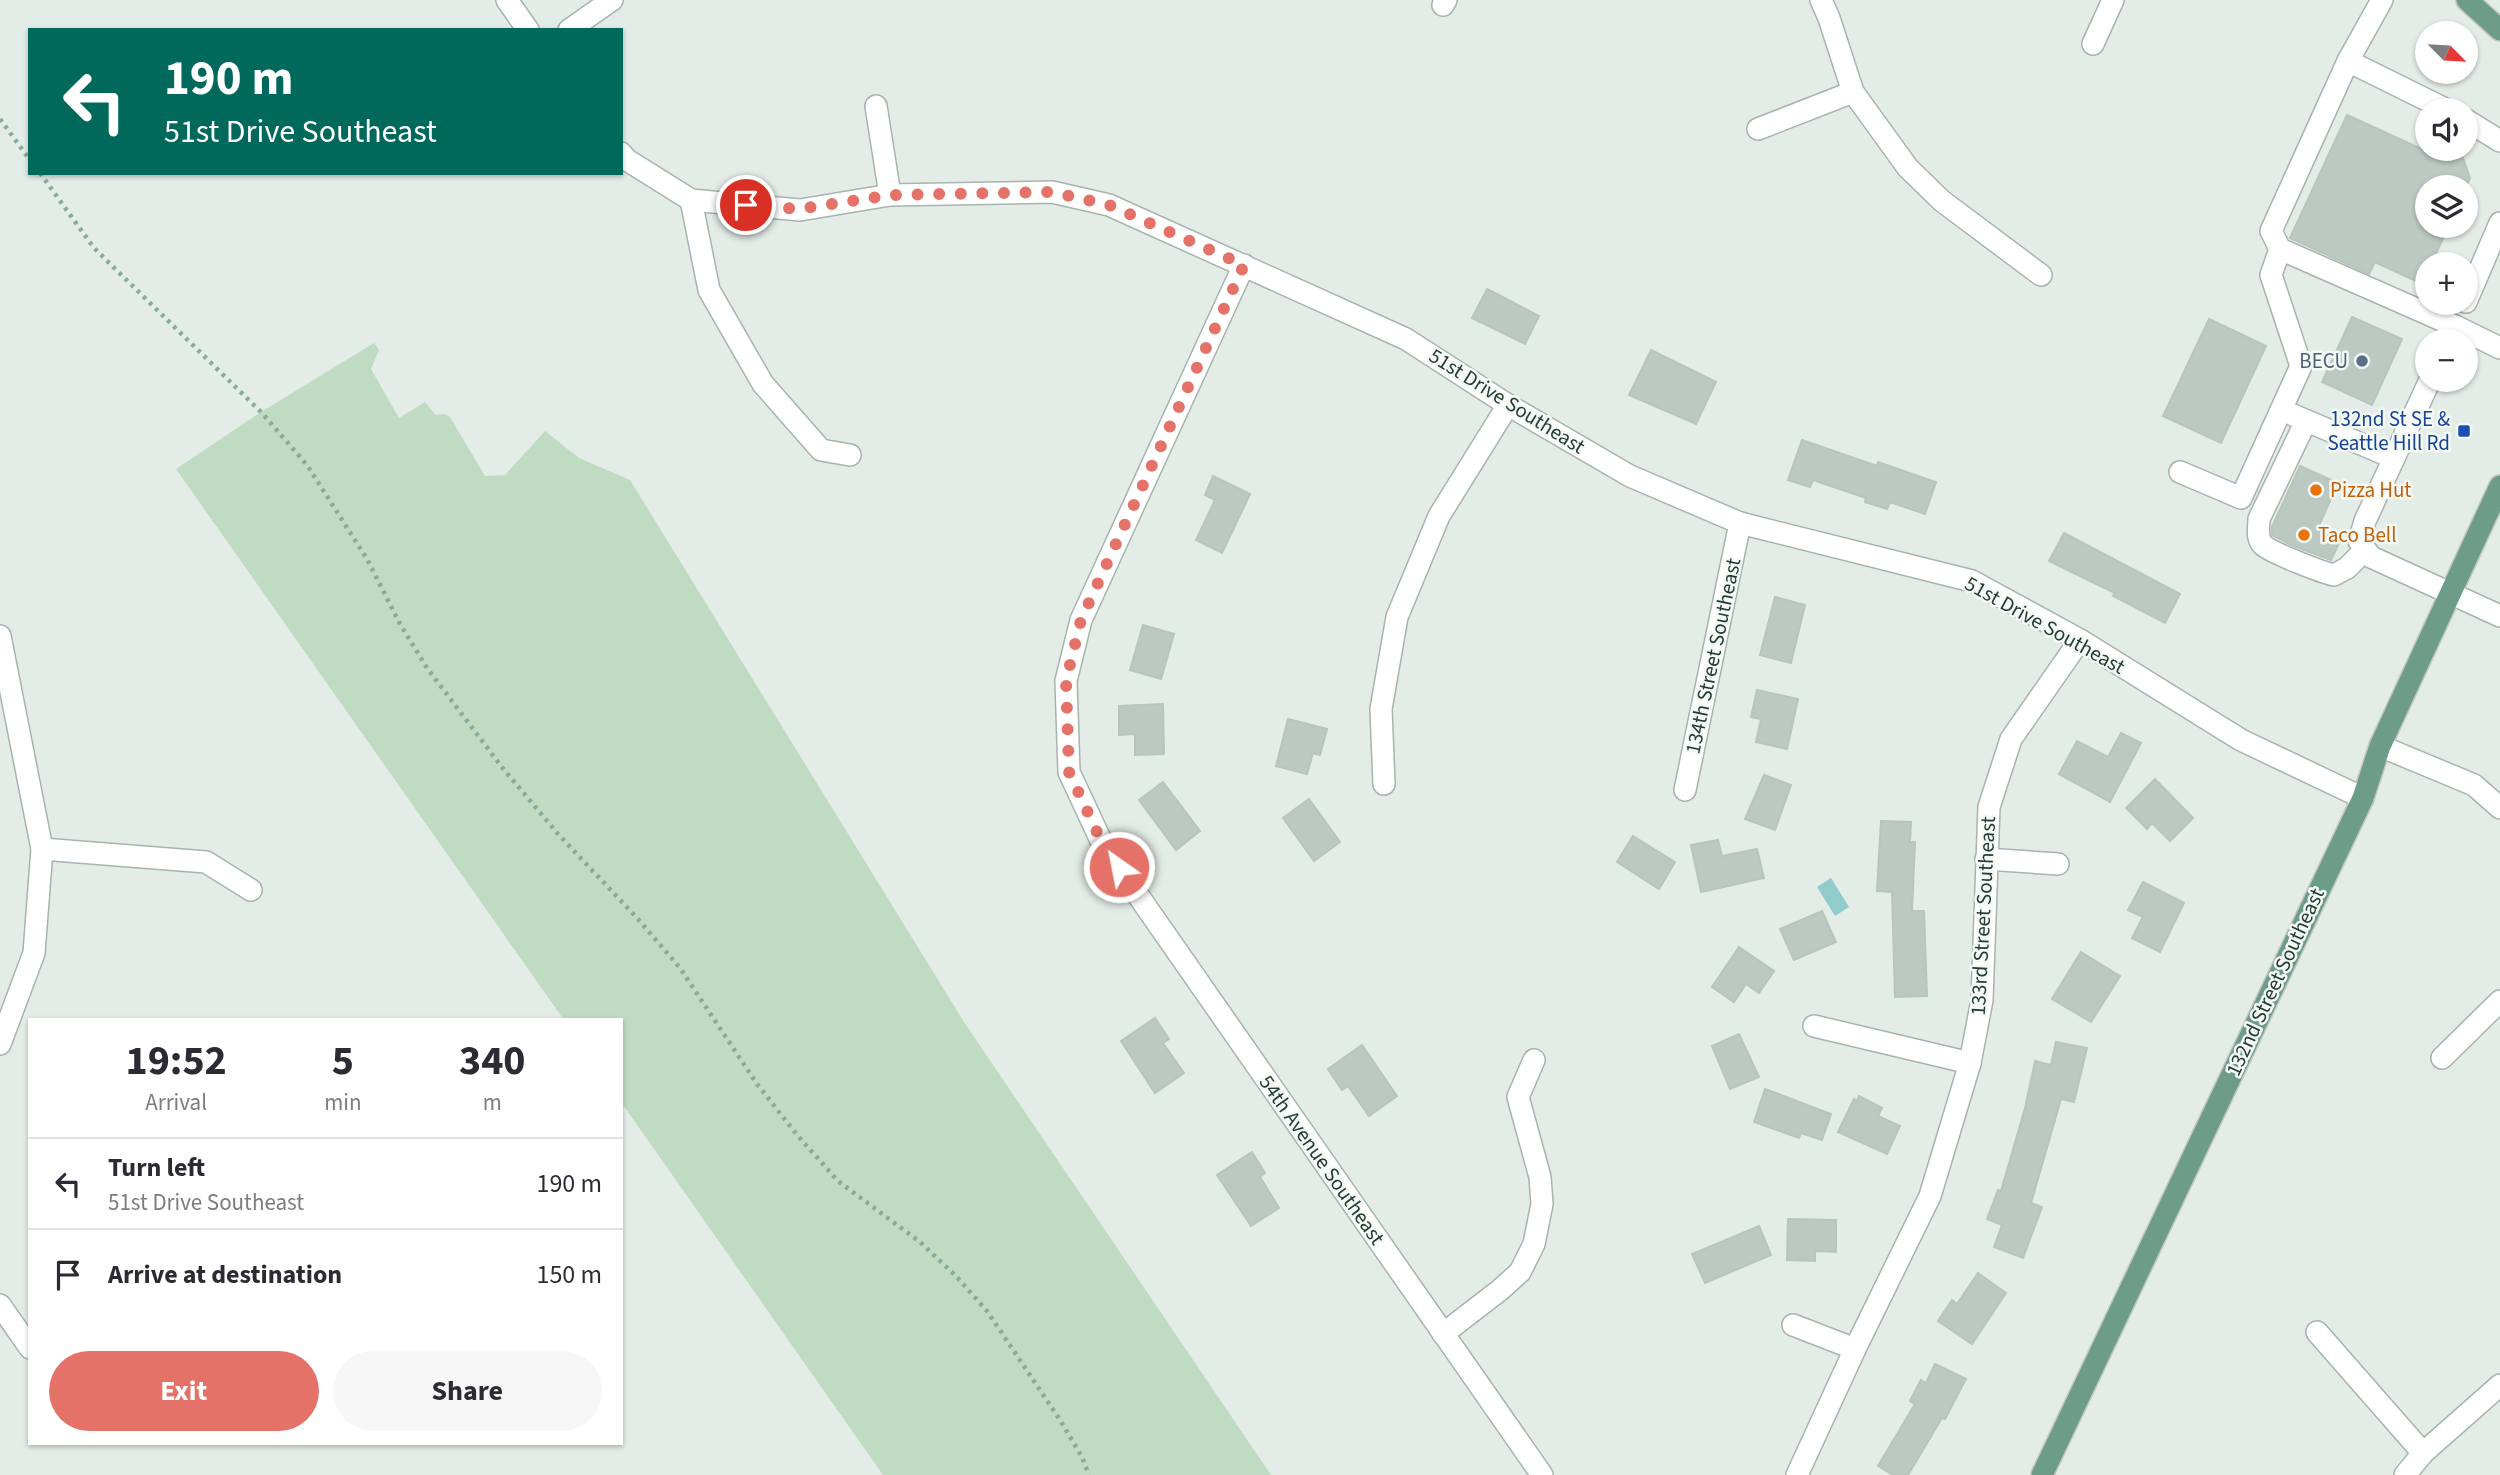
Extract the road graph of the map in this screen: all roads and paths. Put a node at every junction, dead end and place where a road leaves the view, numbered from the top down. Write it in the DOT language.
graph roads {
  1 [pos="508,0"];
  2 [pos="612,0"];
  3 [pos="1821,0"];
  4 [pos="2113,0"];
  5 [pos="2382,0"];
  6 [pos="2467,0"];
  7 [pos="527,28"];
  8 [pos="572,28"];
  9 [pos="2500,30"];
  10 [pos="2093,44"];
  11 [pos="2348,61"];
  12 [pos="1853,92"];
  13 [pos="2422,98"];
  14 [pos="877,106"];
  15 [pos="0,119"];
  16 [pos="2478,127"];
  17 [pos="1758,129"];
  18 [pos="2500,141"];
  19 [pos="623,155"];
  20 [pos="28,157"];
  21 [pos="41,175"];
  22 [pos="890,195"];
  23 [pos="691,200"];
  24 [pos="2500,223"];
  25 [pos="2280,249"];
  26 [pos="1244,265"];
  27 [pos="2478,274"];
  28 [pos="2041,275"];
  29 [pos="2442,329"];
  30 [pos="2478,342"];
  31 [pos="2500,348"];
  32 [pos="2424,392"];
  33 [pos="1508,405"];
  34 [pos="2281,410"];
  35 [pos="2306,421"];
  36 [pos="850,455"];
  37 [pos="2394,458"];
  38 [pos="2180,472"];
  39 [pos="2500,486"];
  40 [pos="1741,523"];
  41 [pos="2365,550"];
  42 [pos="2450,593"];
  43 [pos="2500,616"];
  44 [pos="0,636"];
  45 [pos="2080,640"];
  46 [pos="2380,746"];
  47 [pos="1384,784"];
  48 [pos="1685,790"];
  49 [pos="2362,798"];
  50 [pos="2500,808"];
  51 [pos="42,849"];
  52 [pos="1986,859"];
  53 [pos="2058,864"];
  54 [pos="251,890"];
  55 [pos="2500,1001"];
  56 [pos="1814,1026"];
  57 [pos="0,1044"];
  58 [pos="2442,1058"];
  59 [pos="1534,1060"];
  60 [pos="1970,1063"];
  61 [pos="0,1305"];
  62 [pos="1793,1325"];
  63 [pos="2317,1332"];
  64 [pos="1443,1334"];
  65 [pos="28,1345"];
  66 [pos="1855,1349"];
  67 [pos="2500,1385"];
  68 [pos="2423,1453"];
  69 [pos="1089,1475"];
  70 [pos="1542,1475"];
  71 [pos="1797,1475"];
  72 [pos="2042,1475"];
  73 [pos="2405,1475"];
  1 -- 7 [label="street"];
  2 -- 8 [label="street"];
  3 -- 12 [label="street"];
  4 -- 10 [label="street"];
  5 -- 11 [label="street"];
  6 -- 9 [label="main road"];
  11 -- 13 [label="street"];
  11 -- 25 [label="street"];
  12 -- 17 [label="street"];
  12 -- 28 [label="street"];
  14 -- 22 [label="street"];
  15 -- 20 [label="path"];
  16 -- 18 [label="street"];
  19 -- 23 [label="street, 51st Drive Southeast"];
  21 -- 69 [label="path"];
  22 -- 23 [label="street, 51st Drive Southeast"];
  22 -- 26 [label="street, 51st Drive Southeast"];
  23 -- 36 [label="street"];
  24 -- 27 [label="street"];
  25 -- 29 [label="street"];
  25 -- 34 [label="street"];
  26 -- 33 [label="street, 51st Drive Southeast"];
  26 -- 64 [label="street, 54th Avenue Southeast"];
  30 -- 31 [label="street"];
  32 -- 37 [label="street"];
  33 -- 40 [label="street, 51st Drive Southeast"];
  33 -- 47 [label="street"];
  34 -- 35 [label="street"];
  34 -- 38 [label="street"];
  35 -- 37 [label="street"];
  35 -- 41 [label="street"];
  37 -- 41 [label="street"];
  39 -- 42 [label="main road, 132nd Street Southeast"];
  40 -- 45 [label="street, 51st Drive Southeast"];
  40 -- 48 [label="street, 134th Street Southeast"];
  41 -- 42 [label="street"];
  42 -- 43 [label="street"];
  42 -- 46 [label="main road, 132nd Street Southeast"];
  44 -- 51 [label="street"];
  45 -- 49 [label="street, 51st Drive Southeast"];
  45 -- 52 [label="street, 133rd Street Southeast"];
  46 -- 49 [label="main road, 132nd Street Southeast"];
  46 -- 50 [label="street"];
  49 -- 72 [label="main road, 132nd Street Southeast"];
  51 -- 54 [label="street"];
  51 -- 57 [label="street"];
  52 -- 53 [label="street"];
  52 -- 60 [label="street, 133rd Street Southeast"];
  55 -- 58 [label="street"];
  56 -- 60 [label="street"];
  59 -- 64 [label="street"];
  60 -- 66 [label="street, 133rd Street Southeast"];
  61 -- 65 [label="street"];
  62 -- 66 [label="street"];
  63 -- 68 [label="street"];
  64 -- 70 [label="street, 54th Avenue Southeast"];
  66 -- 71 [label="street, 133rd Street Southeast"];
  67 -- 68 [label="street"];
  68 -- 73 [label="street"];
}
